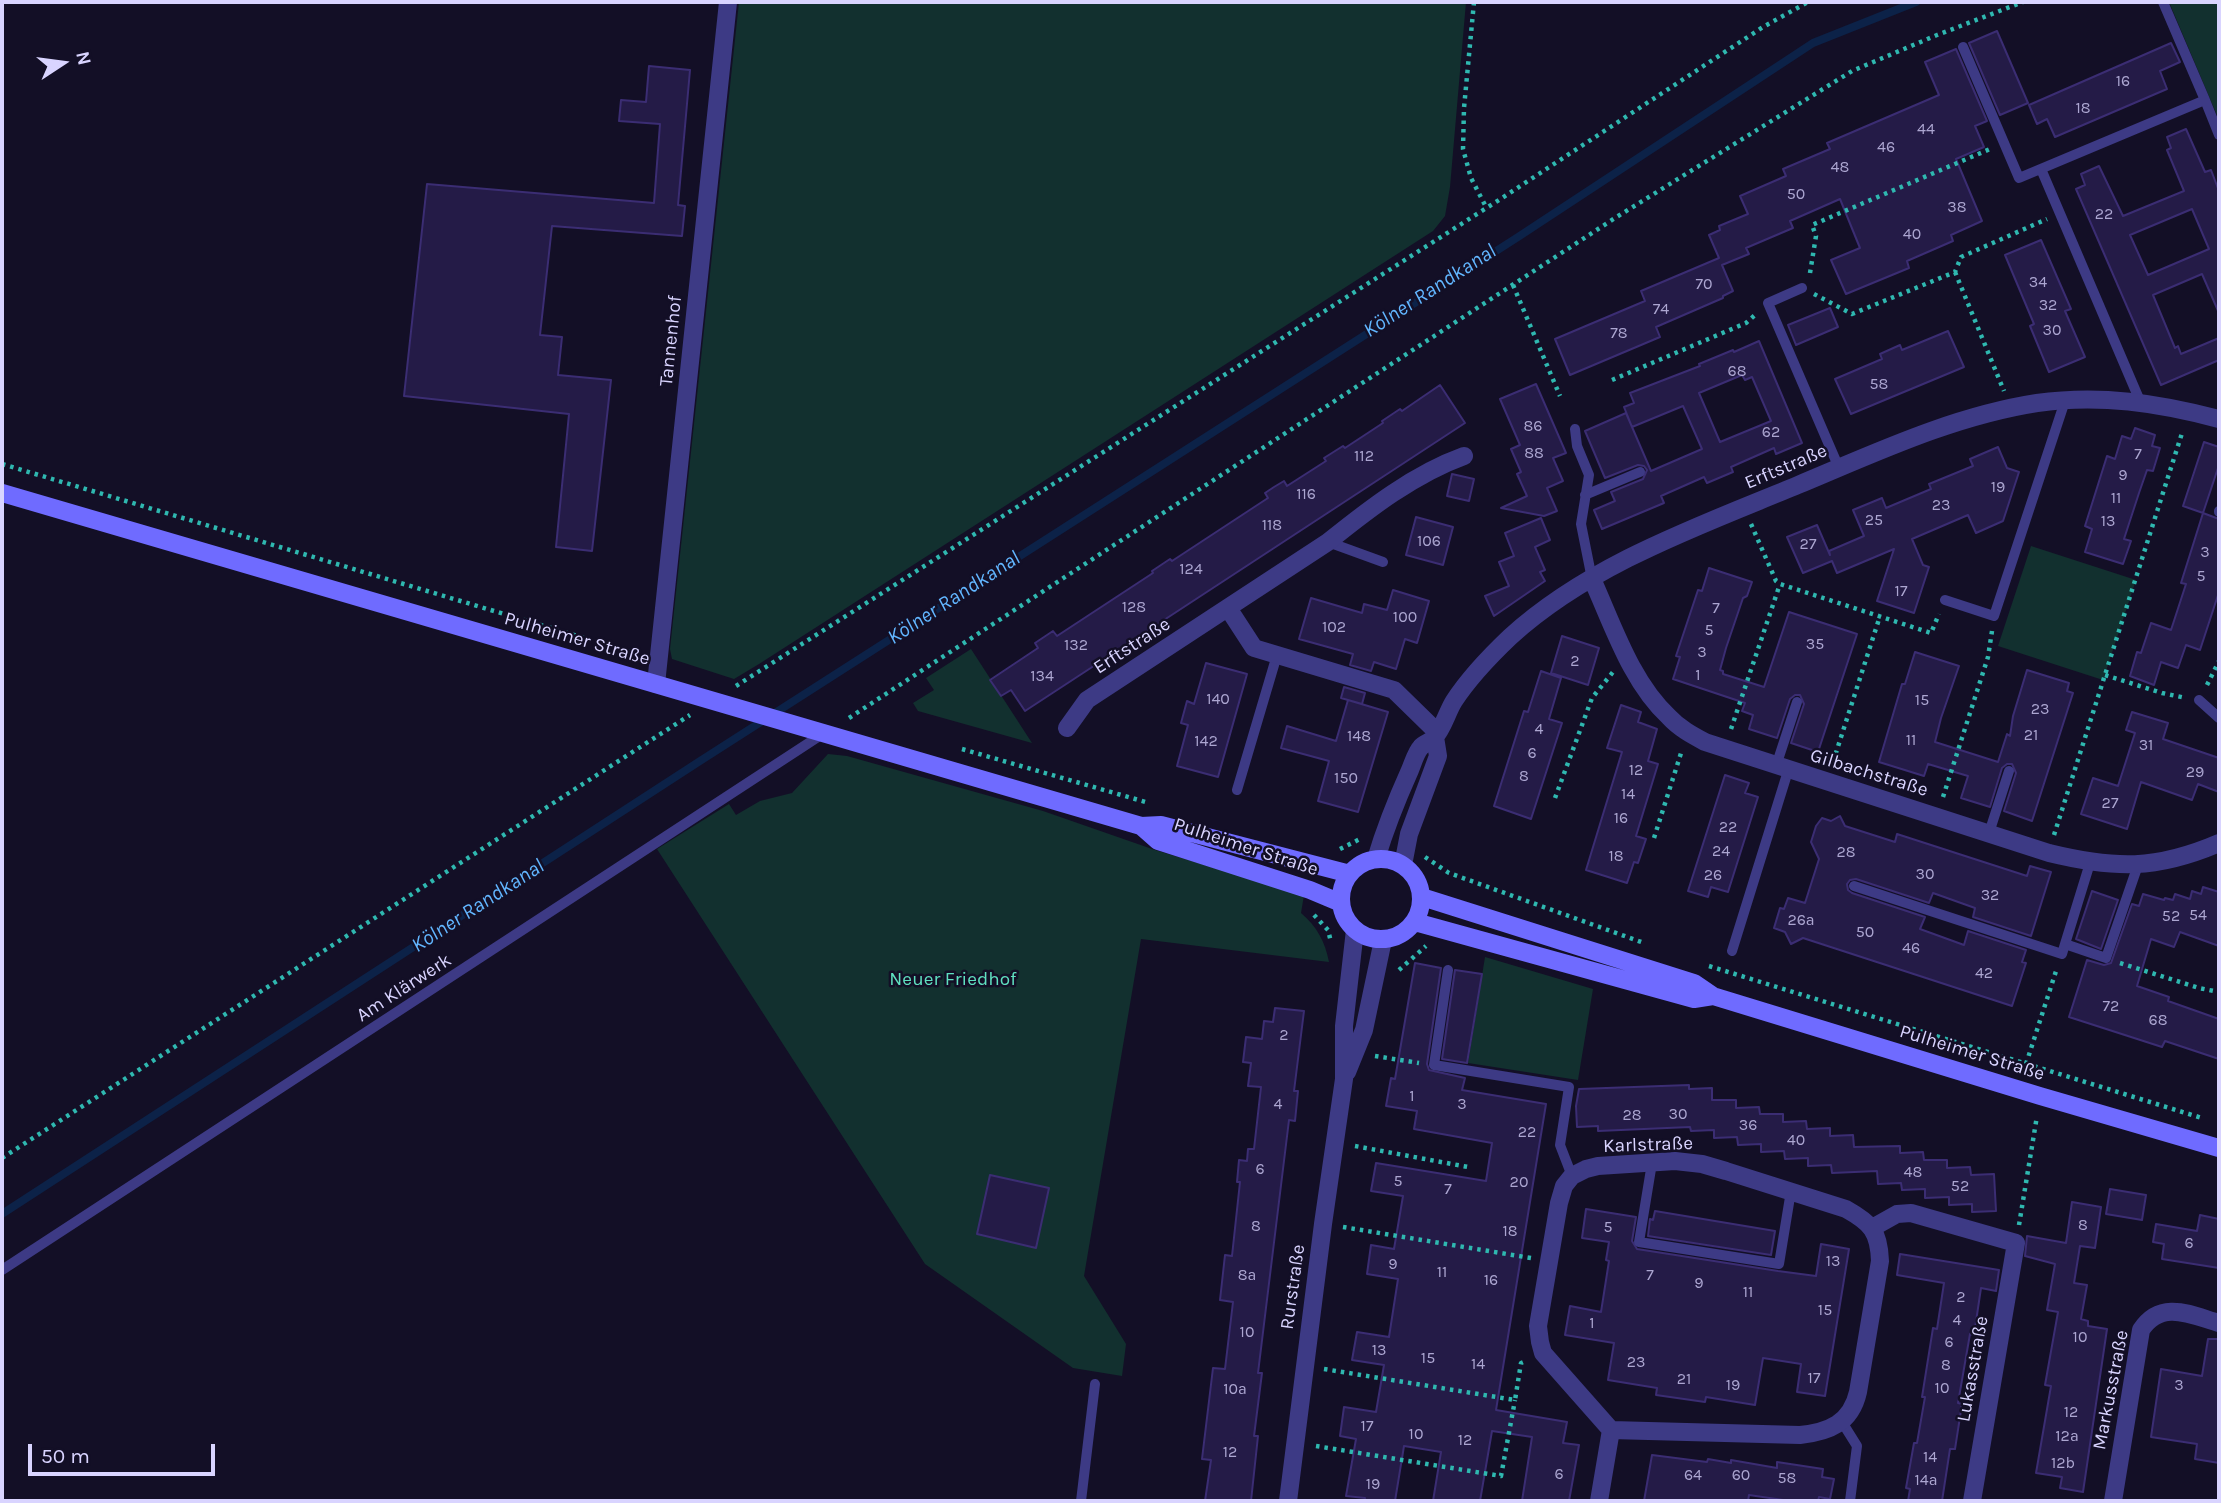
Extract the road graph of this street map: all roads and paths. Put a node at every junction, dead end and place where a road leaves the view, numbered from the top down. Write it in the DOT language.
graph roads {
  1 [pos="728,2"];
  2 [pos="1474,2"];
  3 [pos="1808,2"];
  4 [pos="2023,2"];
  5 [pos="2163,2"];
  6 [pos="1963,47"];
  7 [pos="2205,100"];
  8 [pos="2219,135"];
  9 [pos="2003,143"];
  10 [pos="2041,169"];
  11 [pos="1486,208"];
  12 [pos="2060,214"];
  13 [pos="1955,272"];
  14 [pos="1513,285"];
  15 [pos="1802,288"];
  16 [pos="1768,303"];
  17 [pos="1612,380"];
  18 [pos="1560,396"];
  19 [pos="2065,401"];
  20 [pos="2140,401"];
  21 [pos="2011,408"];
  22 [pos="2189,411"];
  23 [pos="2219,419"];
  24 [pos="1575,429"];
  25 [pos="1464,456"];
  26 [pos="2,464"];
  27 [pos="1839,468"];
  28 [pos="1640,472"];
  29 [pos="2,493"];
  30 [pos="1585,495"];
  31 [pos="1744,508"];
  32 [pos="1328,542"];
  33 [pos="1383,562"];
  34 [pos="1592,579"];
  35 [pos="1780,583"];
  36 [pos="1945,600"];
  37 [pos="1228,608"];
  38 [pos="1880,616"];
  39 [pos="1994,616"];
  40 [pos="1627,654"];
  41 [pos="1277,655"];
  42 [pos="659,660"];
  43 [pos="2219,662"];
  44 [pos="2105,675"];
  45 [pos="725,681"];
  46 [pos="656,684"];
  47 [pos="2199,700"];
  48 [pos="711,702"];
  49 [pos="1797,702"];
  50 [pos="2219,718"];
  51 [pos="865,721"];
  52 [pos="1067,728"];
  53 [pos="1687,732"];
  54 [pos="824,733"];
  55 [pos="1436,734"];
  56 [pos="958,748"];
  57 [pos="1724,749"];
  58 [pos="1782,769"];
  59 [pos="2009,771"];
  60 [pos="1827,782"];
  61 [pos="1237,790"];
  62 [pos="1555,798"];
  63 [pos="1159,806"];
  64 [pos="1936,816"];
  65 [pos="1141,827"];
  66 [pos="1989,833"];
  67 [pos="1383,837"];
  68 [pos="1654,838"];
  69 [pos="2219,843"];
  70 [pos="1330,850"];
  71 [pos="2049,853"];
  72 [pos="1376,859"];
  73 [pos="2090,863"];
  74 [pos="1403,865"];
  75 [pos="2138,865"];
  76 [pos="1449,873"];
  77 [pos="1350,874"];
  78 [pos="1854,886"];
  79 [pos="1310,890"];
  80 [pos="1422,897"];
  81 [pos="1341,903"];
  82 [pos="1415,922"];
  83 [pos="1435,927"];
  84 [pos="1355,930"];
  85 [pos="1383,940"];
  86 [pos="1649,944"];
  87 [pos="2064,949"];
  88 [pos="1332,950"];
  89 [pos="1732,951"];
  90 [pos="2106,958"];
  91 [pos="1700,963"];
  92 [pos="1448,970"];
  93 [pos="1398,971"];
  94 [pos="1726,972"];
  95 [pos="2219,992"];
  96 [pos="1713,996"];
  97 [pos="1371,1056"];
  98 [pos="2026,1064"];
  99 [pos="1434,1065"];
  100 [pos="1344,1079"];
  101 [pos="2040,1096"];
  102 [pos="2206,1120"];
  103 [pos="1334,1142"];
  104 [pos="2219,1148"];
  105 [pos="2,1158"];
  106 [pos="1651,1163"];
  107 [pos="1468,1167"];
  108 [pos="1572,1176"];
  109 [pos="1791,1191"];
  110 [pos="1322,1224"];
  111 [pos="1872,1228"];
  112 [pos="2016,1243"];
  113 [pos="1549,1261"];
  114 [pos="2,1270"];
  115 [pos="2219,1323"];
  116 [pos="1543,1353"];
  117 [pos="1304,1365"];
  118 [pos="1095,1384"];
  119 [pos="1515,1400"];
  120 [pos="1842,1422"];
  121 [pos="1611,1430"];
  122 [pos="1295,1443"];
  123 [pos="1081,1501"];
  124 [pos="1288,1501"];
  125 [pos="1599,1501"];
  126 [pos="1850,1501"];
  127 [pos="1972,1501"];
  128 [pos="2113,1501"];
  1 -- 42 [label="street, Tannenhof"];
  2 -- 11 [label="path"];
  3 -- 11 [label="path"];
  4 -- 14 [label="path"];
  5 -- 7 [label="lane"];
  6 -- 9 [label="lane"];
  7 -- 8 [label="lane"];
  7 -- 10 [label="lane"];
  9 -- 10 [label="lane"];
  9 -- 15 [label="path"];
  10 -- 12 [label="lane"];
  11 -- 45 [label="path"];
  12 -- 13 [label="path"];
  12 -- 20 [label="lane"];
  13 -- 15 [label="path"];
  13 -- 21 [label="path"];
  14 -- 18 [label="path"];
  14 -- 51 [label="path"];
  15 -- 16 [label="lane"];
  16 -- 17 [label="path"];
  16 -- 27 [label="lane"];
  19 -- 20 [label="street, Erftstraße"];
  19 -- 21 [label="street, Erftstraße"];
  19 -- 39 [label="lane"];
  20 -- 22 [label="street, Erftstraße"];
  21 -- 27 [label="street, Erftstraße"];
  22 -- 23 [label="street, Erftstraße"];
  22 -- 44 [label="path"];
  24 -- 30 [label="lane"];
  25 -- 32 [label="street, Erftstraße"];
  26 -- 42 [label="path"];
  27 -- 31 [label="street, Erftstraße"];
  28 -- 30 [label="lane"];
  29 -- 46 [label="main road, Pulheimer Straße"];
  30 -- 34 [label="lane"];
  31 -- 34 [label="street, Erftstraße"];
  31 -- 35 [label="path"];
  32 -- 33 [label="lane"];
  32 -- 37 [label="street, Erftstraße"];
  34 -- 40 [label="street, Gilbachstraße"];
  34 -- 55 [label="street, Erftstraße"];
  35 -- 38 [label="path"];
  35 -- 57 [label="path"];
  36 -- 38 [label="path"];
  36 -- 39 [label="lane"];
  37 -- 41 [label="street"];
  37 -- 52 [label="street, Erftstraße"];
  38 -- 60 [label="path"];
  39 -- 64 [label="path"];
  40 -- 53 [label="street, Gilbachstraße"];
  40 -- 62 [label="path"];
  41 -- 55 [label="street"];
  41 -- 61 [label="lane"];
  42 -- 46 [label="street, Tannenhof"];
  43 -- 47 [label="path"];
  44 -- 47 [label="path"];
  44 -- 71 [label="path"];
  46 -- 48 [label="main road, Pulheimer Straße"];
  47 -- 50 [label="lane"];
  48 -- 54 [label="main road, Pulheimer Straße"];
  48 -- 105 [label="path"];
  49 -- 58 [label="lane"];
  53 -- 57 [label="street, Gilbachstraße"];
  53 -- 68 [label="path"];
  54 -- 65 [label="main road, Pulheimer Straße"];
  54 -- 114 [label="lane, Am Klärwerk"];
  55 -- 67 [label="street, Erftstraße"];
  55 -- 74 [label="street, Erftstraße"];
  56 -- 63 [label="path"];
  57 -- 58 [label="street, Gilbachstraße"];
  58 -- 60 [label="street, Gilbachstraße"];
  58 -- 89 [label="lane"];
  59 -- 66 [label="lane"];
  60 -- 64 [label="street, Gilbachstraße"];
  64 -- 66 [label="street, Gilbachstraße"];
  65 -- 77 [label="main road, Pulheimer Straße"];
  65 -- 79 [label="main road, Pulheimer Straße"];
  66 -- 71 [label="street, Gilbachstraße"];
  67 -- 70 [label="path"];
  67 -- 72 [label="street, Erftstraße"];
  69 -- 75 [label="street, Gilbachstraße"];
  71 -- 73 [label="street, Gilbachstraße"];
  72 -- 74 [label="main road"];
  72 -- 77 [label="main road"];
  73 -- 75 [label="street, Gilbachstraße"];
  73 -- 87 [label="lane"];
  74 -- 80 [label="main road"];
  75 -- 90 [label="lane"];
  76 -- 86 [label="path"];
  77 -- 81 [label="main road"];
  78 -- 87 [label="lane"];
  79 -- 81 [label="main road, Pulheimer Straße"];
  79 -- 88 [label="path"];
  80 -- 82 [label="main road"];
  80 -- 96 [label="main road, Pulheimer Straße"];
  81 -- 84 [label="main road"];
  82 -- 83 [label="main road, Pulheimer Straße"];
  82 -- 85 [label="main road"];
  83 -- 93 [label="path"];
  83 -- 96 [label="main road, Pulheimer Straße"];
  84 -- 85 [label="main road"];
  84 -- 100 [label="street, Rurstraße"];
  85 -- 100 [label="street, Rurstraße"];
  87 -- 90 [label="lane"];
  87 -- 98 [label="path"];
  89 -- 94 [label="path"];
  90 -- 95 [label="path"];
  91 -- 94 [label="path"];
  92 -- 99 [label="lane"];
  94 -- 98 [label="path"];
  96 -- 101 [label="main road, Pulheimer Straße"];
  97 -- 99 [label="path"];
  98 -- 102 [label="path"];
  99 -- 108 [label="lane"];
  100 -- 103 [label="street, Rurstraße"];
  101 -- 104 [label="main road, Pulheimer Straße"];
  101 -- 112 [label="path"];
  103 -- 107 [label="path"];
  103 -- 110 [label="street, Rurstraße"];
  106 -- 108 [label="street, Karlstraße"];
  106 -- 109 [label="street, Karlstraße"];
  106 -- 109 [label="lane"];
  108 -- 113 [label="street"];
  109 -- 111 [label="street, Karlstraße"];
  110 -- 113 [label="path"];
  110 -- 117 [label="street, Rurstraße"];
  111 -- 112 [label="street"];
  111 -- 120 [label="street"];
  112 -- 127 [label="street, Lukasstraße"];
  113 -- 116 [label="street"];
  115 -- 128 [label="street, Markusstraße"];
  116 -- 119 [label="path"];
  116 -- 121 [label="street"];
  117 -- 119 [label="path"];
  117 -- 122 [label="street, Rurstraße"];
  118 -- 123 [label="lane"];
  119 -- 122 [label="path"];
  120 -- 121 [label="street"];
  120 -- 126 [label="lane"];
  121 -- 125 [label="street"];
  122 -- 124 [label="street, Rurstraße"];
}
